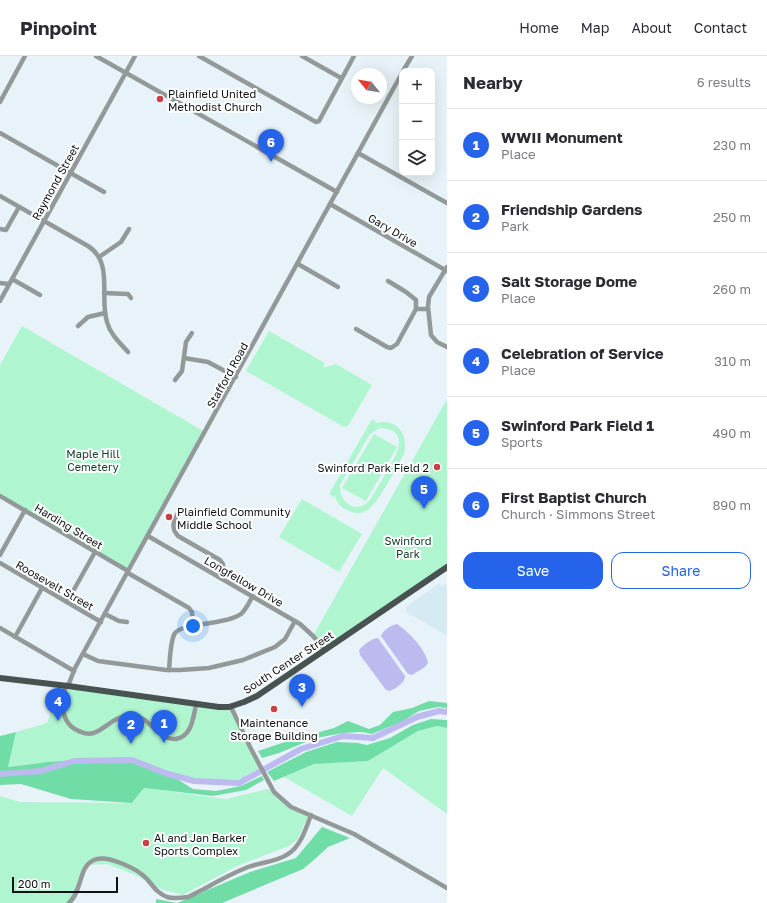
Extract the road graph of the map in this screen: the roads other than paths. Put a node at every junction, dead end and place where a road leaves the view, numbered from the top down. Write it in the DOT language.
graph roads {
  1 [pos="25,56"];
  2 [pos="96,56"];
  3 [pos="135,56"];
  4 [pos="199,56"];
  5 [pos="302,56"];
  6 [pos="354,56"];
  7 [pos="412,56"];
  8 [pos="405,68"];
  9 [pos="126,73"];
  10 [pos="341,78"];
  11 [pos="399,79"];
  12 [pos="0,102"];
  13 [pos="0,133"];
  14 [pos="358,153"];
  15 [pos="70,173"];
  16 [pos="104,192"];
  17 [pos="337,192"];
  18 [pos="0,196"];
  19 [pos="447,203"];
  20 [pos="330,204"];
  21 [pos="19,207"];
  22 [pos="44,221"];
  23 [pos="0,229"];
  24 [pos="129,229"];
  25 [pos="99,257"];
  26 [pos="298,264"];
  27 [pos="446,269"];
  28 [pos="12,279"];
  29 [pos="388,281"];
  30 [pos="0,283"];
  31 [pos="9,284"];
  32 [pos="338,287"];
  33 [pos="104,294"];
  34 [pos="40,295"];
  35 [pos="131,298"];
  36 [pos="0,301"];
  37 [pos="416,308"];
  38 [pos="428,309"];
  39 [pos="105,314"];
  40 [pos="78,326"];
  41 [pos="356,329"];
  42 [pos="192,333"];
  43 [pos="447,347"];
  44 [pos="128,352"];
  45 [pos="184,358"];
  46 [pos="236,377"];
  47 [pos="175,380"];
  48 [pos="0,496"];
  49 [pos="26,510"];
  50 [pos="179,511"];
  51 [pos="148,536"];
  52 [pos="95,552"];
  53 [pos="0,554"];
  54 [pos="0,563"];
  55 [pos="447,567"];
  56 [pos="128,572"];
  57 [pos="219,577"];
  58 [pos="42,588"];
  59 [pos="253,596"];
  60 [pos="67,602"];
  61 [pos="105,614"];
  62 [pos="296,621"];
  63 [pos="101,622"];
  64 [pos="127,622"];
  65 [pos="193,626"];
  66 [pos="0,628"];
  67 [pos="15,637"];
  68 [pos="325,650"];
  69 [pos="83,654"];
  70 [pos="169,670"];
  71 [pos="74,671"];
  72 [pos="0,678"];
  73 [pos="67,686"];
  74 [pos="196,704"];
  75 [pos="231,707"];
  76 [pos="311,815"];
  77 [pos="447,888"];
  78 [pos="69,903"];
  1 -- 12 [label="street"];
  2 -- 9 [label="street"];
  3 -- 9 [label="street, Raymond Street"];
  4 -- 10 [label="street"];
  5 -- 10 [label="street"];
  6 -- 10 [label="street"];
  7 -- 8 [label="street, Stafford Road"];
  9 -- 15 [label="street, Raymond Street"];
  9 -- 17 [label="street"];
  11 -- 14 [label="street, Stafford Road"];
  13 -- 15 [label="street"];
  14 -- 17 [label="street, Stafford Road"];
  14 -- 19 [label="street"];
  15 -- 16 [label="street"];
  15 -- 22 [label="street, Raymond Street"];
  17 -- 20 [label="street, Stafford Road"];
  18 -- 21 [label="street"];
  20 -- 26 [label="street, Stafford Road"];
  20 -- 27 [label="street, Gary Drive"];
  21 -- 22 [label="street"];
  21 -- 23 [label="street"];
  22 -- 25 [label="street"];
  22 -- 28 [label="street, Raymond Street"];
  24 -- 25 [label="street"];
  25 -- 33 [label="street"];
  26 -- 32 [label="street"];
  26 -- 46 [label="street, Stafford Road"];
  27 -- 38 [label="street"];
  28 -- 31 [label="street, Raymond Street"];
  28 -- 34 [label="street"];
  29 -- 37 [label="street"];
  30 -- 31 [label="street"];
  31 -- 36 [label="street, Raymond Street"];
  33 -- 35 [label="street"];
  33 -- 39 [label="street"];
  37 -- 38 [label="street"];
  37 -- 41 [label="street"];
  38 -- 43 [label="street"];
  39 -- 40 [label="street"];
  39 -- 44 [label="street"];
  42 -- 45 [label="street"];
  45 -- 46 [label="street"];
  45 -- 47 [label="street"];
  46 -- 51 [label="street, Stafford Road"];
  48 -- 49 [label="street, Harding Street"];
  49 -- 52 [label="street, Harding Street"];
  49 -- 53 [label="street"];
  50 -- 57 [label="street"];
  51 -- 56 [label="street, Stafford Road"];
  51 -- 57 [label="street, Longfellow Drive"];
  52 -- 56 [label="street, Harding Street"];
  52 -- 60 [label="street"];
  54 -- 58 [label="street, Roosevelt Street"];
  55 -- 68 [label="main road, South Center Street"];
  56 -- 61 [label="street, Stafford Road"];
  56 -- 65 [label="street, Harding Street"];
  57 -- 59 [label="street, Longfellow Drive"];
  58 -- 60 [label="street, Roosevelt Street"];
  58 -- 67 [label="street"];
  59 -- 62 [label="street, Longfellow Drive"];
  59 -- 65 [label="street"];
  60 -- 63 [label="street, Roosevelt Street"];
  61 -- 63 [label="street, Stafford Road"];
  61 -- 64 [label="street"];
  62 -- 68 [label="street, Longfellow Drive"];
  62 -- 70 [label="street"];
  63 -- 69 [label="street, Stafford Road"];
  65 -- 70 [label="street"];
  66 -- 67 [label="street"];
  67 -- 71 [label="street"];
  68 -- 75 [label="main road, South Center Street"];
  69 -- 70 [label="street"];
  69 -- 71 [label="street, Stafford Road"];
  71 -- 73 [label="street, Stafford Road"];
  72 -- 73 [label="main road, South Center Street"];
  73 -- 74 [label="main road, South Center Street"];
  73 -- 74 [label="street, Stafford Road"];
  74 -- 75 [label="main road, South Center Street"];
  75 -- 76 [label="street"];
  76 -- 77 [label="street"];
  76 -- 78 [label="street"];
}
